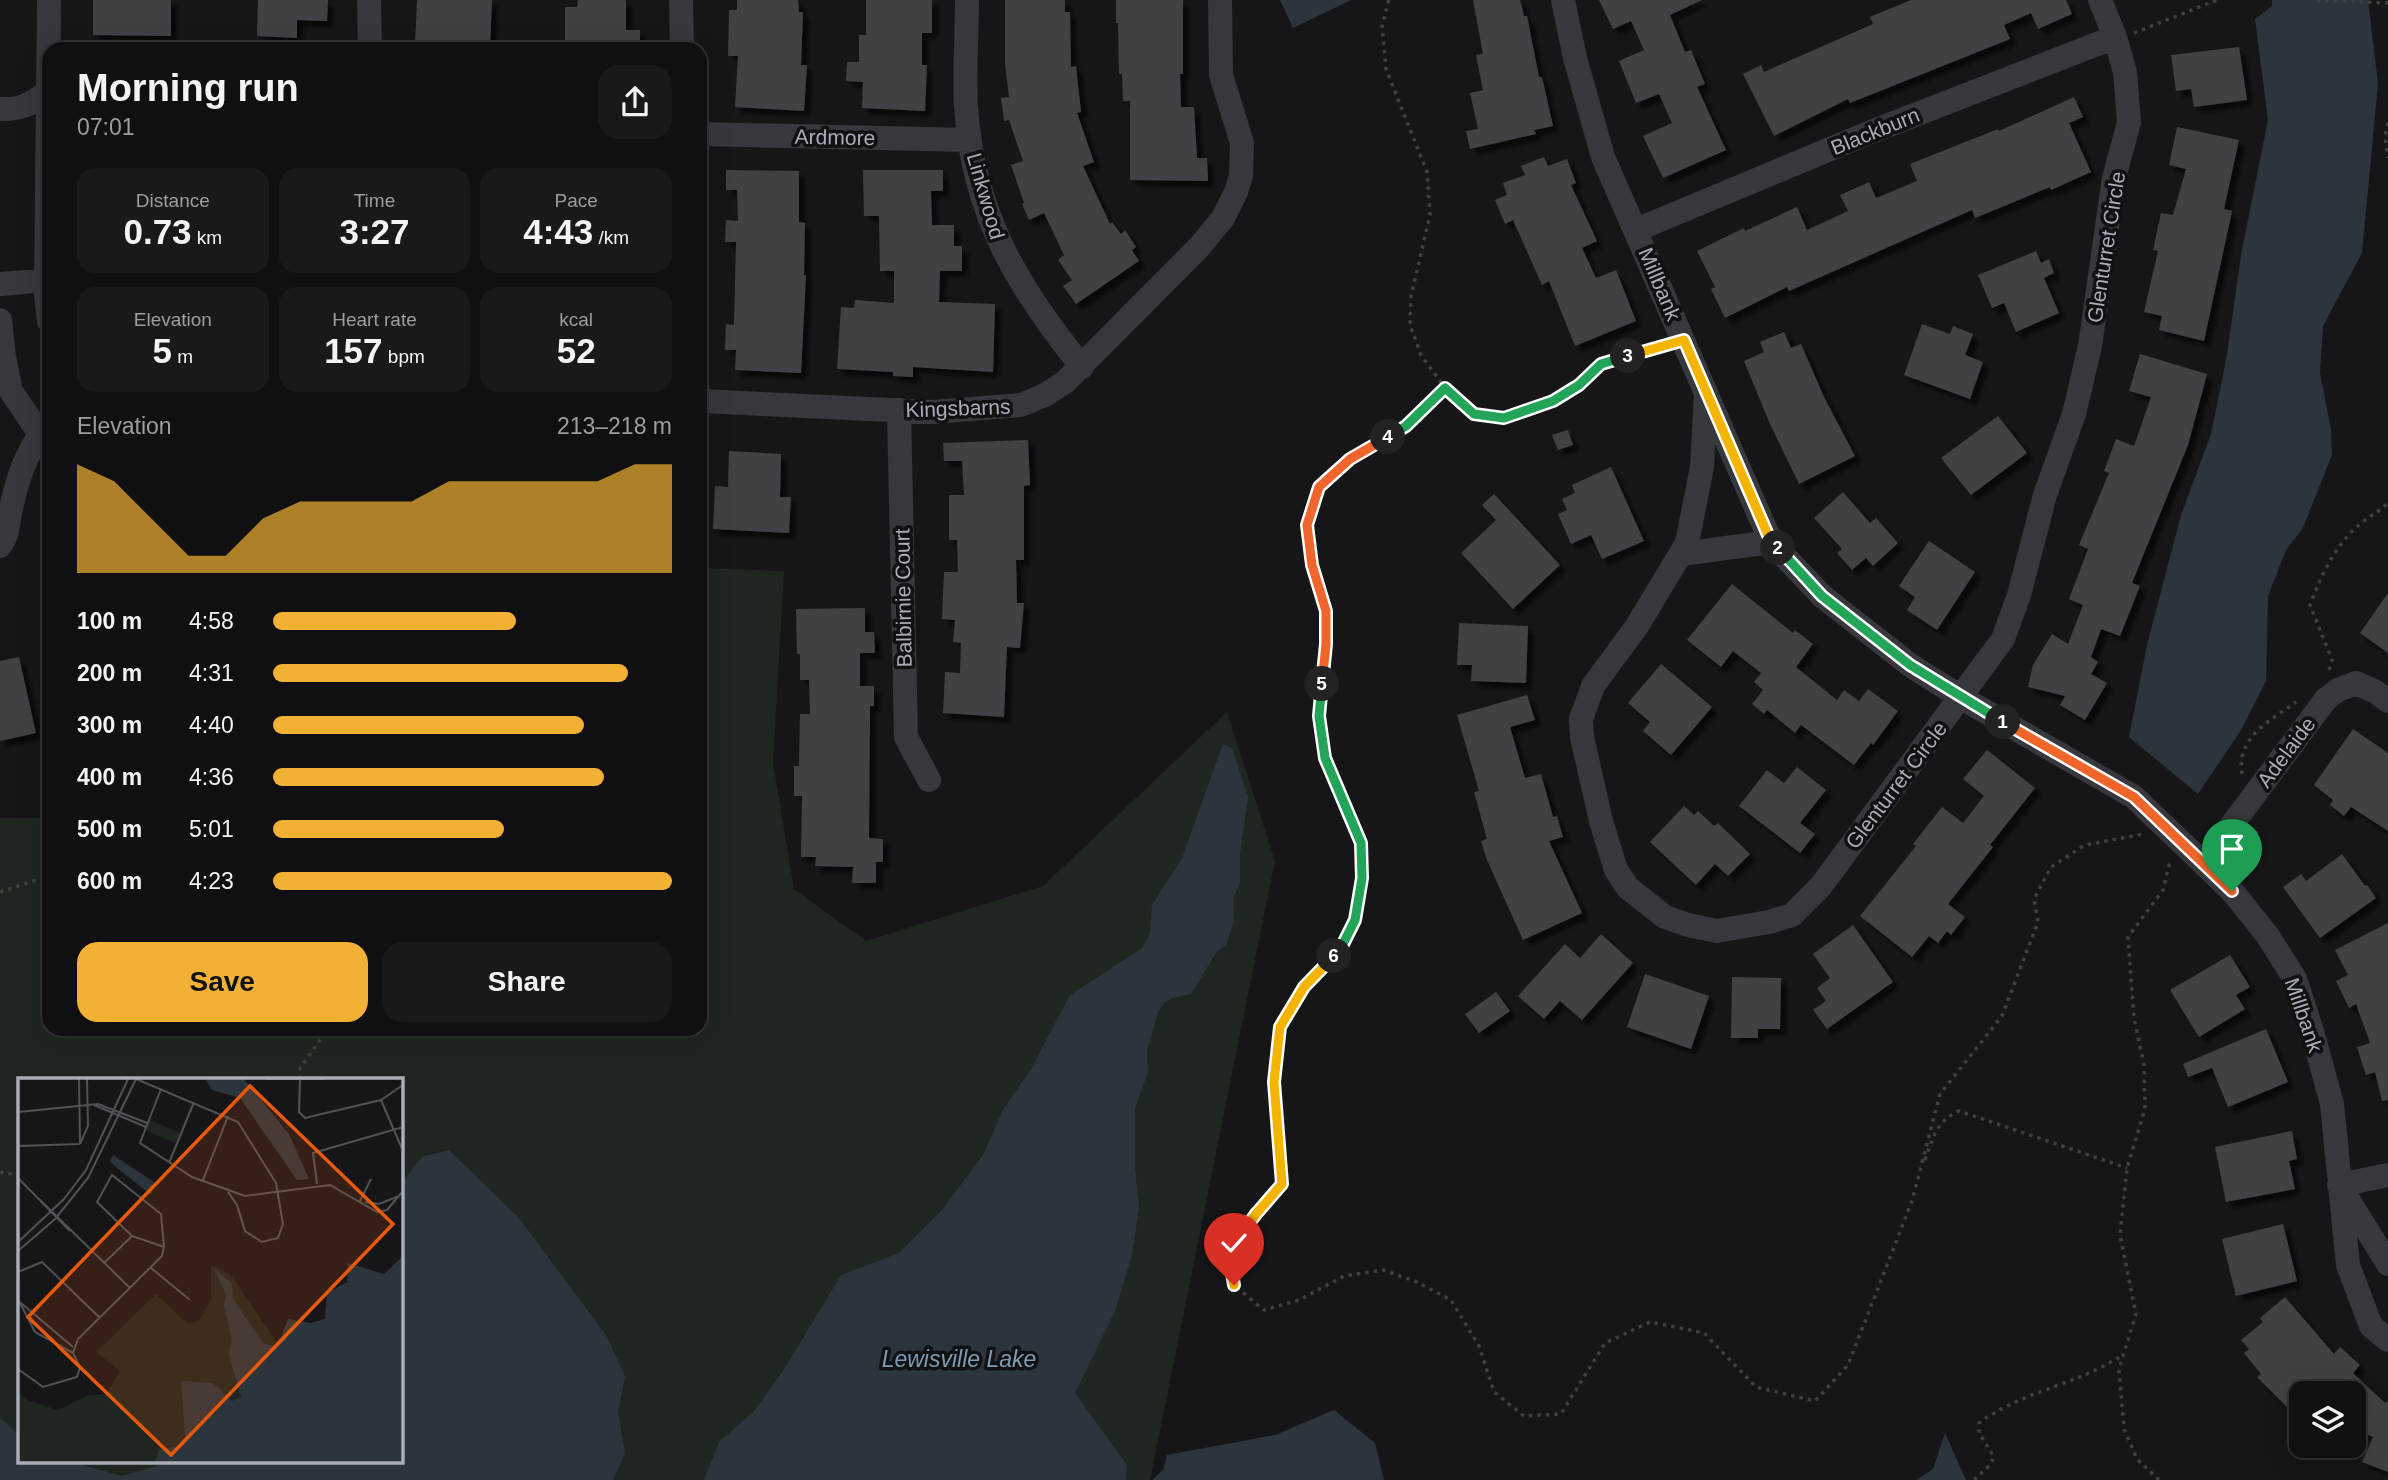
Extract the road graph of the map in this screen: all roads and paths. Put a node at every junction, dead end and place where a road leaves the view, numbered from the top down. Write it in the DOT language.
graph roads {
  1 [pos="49,0"];
  2 [pos="369,0"];
  3 [pos="681,0"];
  4 [pos="967,0"];
  5 [pos="1220,0"];
  6 [pos="1389,0"];
  7 [pos="1563,0"];
  8 [pos="2100,0"];
  9 [pos="2217,0"];
  10 [pos="2317,0"];
  11 [pos="2388,3"];
  12 [pos="2115,37"];
  13 [pos="49,42"];
  14 [pos="370,42"];
  15 [pos="682,42"];
  16 [pos="42,96"];
  17 [pos="0,109"];
  18 [pos="2388,123"];
  19 [pos="707,134"];
  20 [pos="970,140"];
  21 [pos="2388,158"];
  22 [pos="1636,230"];
  23 [pos="0,276"];
  24 [pos="42,280"];
  25 [pos="1,284"];
  26 [pos="0,311"];
  27 [pos="0,320"];
  28 [pos="1684,340"];
  29 [pos="1082,367"];
  30 [pos="1445,388"];
  31 [pos="1706,393"];
  32 [pos="707,401"];
  33 [pos="899,410"];
  34 [pos="42,428"];
  35 [pos="42,433"];
  36 [pos="2388,503"];
  37 [pos="1771,542"];
  38 [pos="0,546"];
  39 [pos="1681,554"];
  40 [pos="2320,676"];
  41 [pos="2304,696"];
  42 [pos="1962,698"];
  43 [pos="2388,701"];
  44 [pos="2243,777"];
  45 [pos="929,780"];
  46 [pos="2146,834"];
  47 [pos="2162,853"];
  48 [pos="2204,863"];
  49 [pos="42,880"];
  50 [pos="0,892"];
  51 [pos="323,1036"];
  52 [pos="300,1078"];
  53 [pos="2127,1168"];
  54 [pos="0,1172"];
  55 [pos="18,1175"];
  56 [pos="1919,1175"];
  57 [pos="2388,1175"];
  58 [pos="2339,1185"];
  59 [pos="2388,1264"];
  60 [pos="2388,1340"];
  61 [pos="2123,1354"];
  62 [pos="1974,1480"];
  63 [pos="2159,1480"];
  1 -- 13 [label="street"];
  2 -- 14 [label="street"];
  3 -- 15 [label="street"];
  4 -- 20 [label="street, Linkwood"];
  5 -- 29 [label="street, Kingsbarns"];
  6 -- 30 [label="path"];
  7 -- 22 [label="street, Millbank"];
  8 -- 12 [label="street, Glenturret Circle"];
  9 -- 12 [label="path"];
  10 -- 11 [label="path"];
  12 -- 22 [label="street, Blackburn"];
  12 -- 42 [label="street, Glenturret Circle"];
  16 -- 17 [label="street"];
  18 -- 21 [label="path"];
  19 -- 20 [label="street, Ardmore"];
  20 -- 29 [label="street, Linkwood"];
  22 -- 28 [label="street, Millbank"];
  23 -- 25 [label="street"];
  24 -- 25 [label="street"];
  25 -- 26 [label="street"];
  27 -- 34 [label="street"];
  28 -- 30 [label="path"];
  28 -- 31 [label="street, Millbank"];
  29 -- 33 [label="street, Kingsbarns"];
  30 -- 56 [label="path"];
  31 -- 37 [label="street, Millbank"];
  31 -- 39 [label="street, Glenturret Circle"];
  32 -- 33 [label="street, Kingsbarns"];
  33 -- 45 [label="street, Balbirnie Court"];
  35 -- 38 [label="street"];
  36 -- 40 [label="path"];
  37 -- 39 [label="street"];
  37 -- 42 [label="street, Millbank"];
  39 -- 42 [label="street, Glenturret Circle"];
  41 -- 44 [label="path"];
  42 -- 48 [label="street, Millbank"];
  43 -- 48 [label="street, Adelaide"];
  46 -- 56 [label="path"];
  47 -- 53 [label="path"];
  48 -- 58 [label="street, Millbank"];
  49 -- 50 [label="path"];
  51 -- 52 [label="path"];
  53 -- 56 [label="path"];
  53 -- 61 [label="path"];
  54 -- 55 [label="path"];
  57 -- 58 [label="street"];
  58 -- 59 [label="street, Millbank"];
  58 -- 60 [label="street, Millbank"];
  61 -- 62 [label="path"];
  61 -- 63 [label="path"];
}
